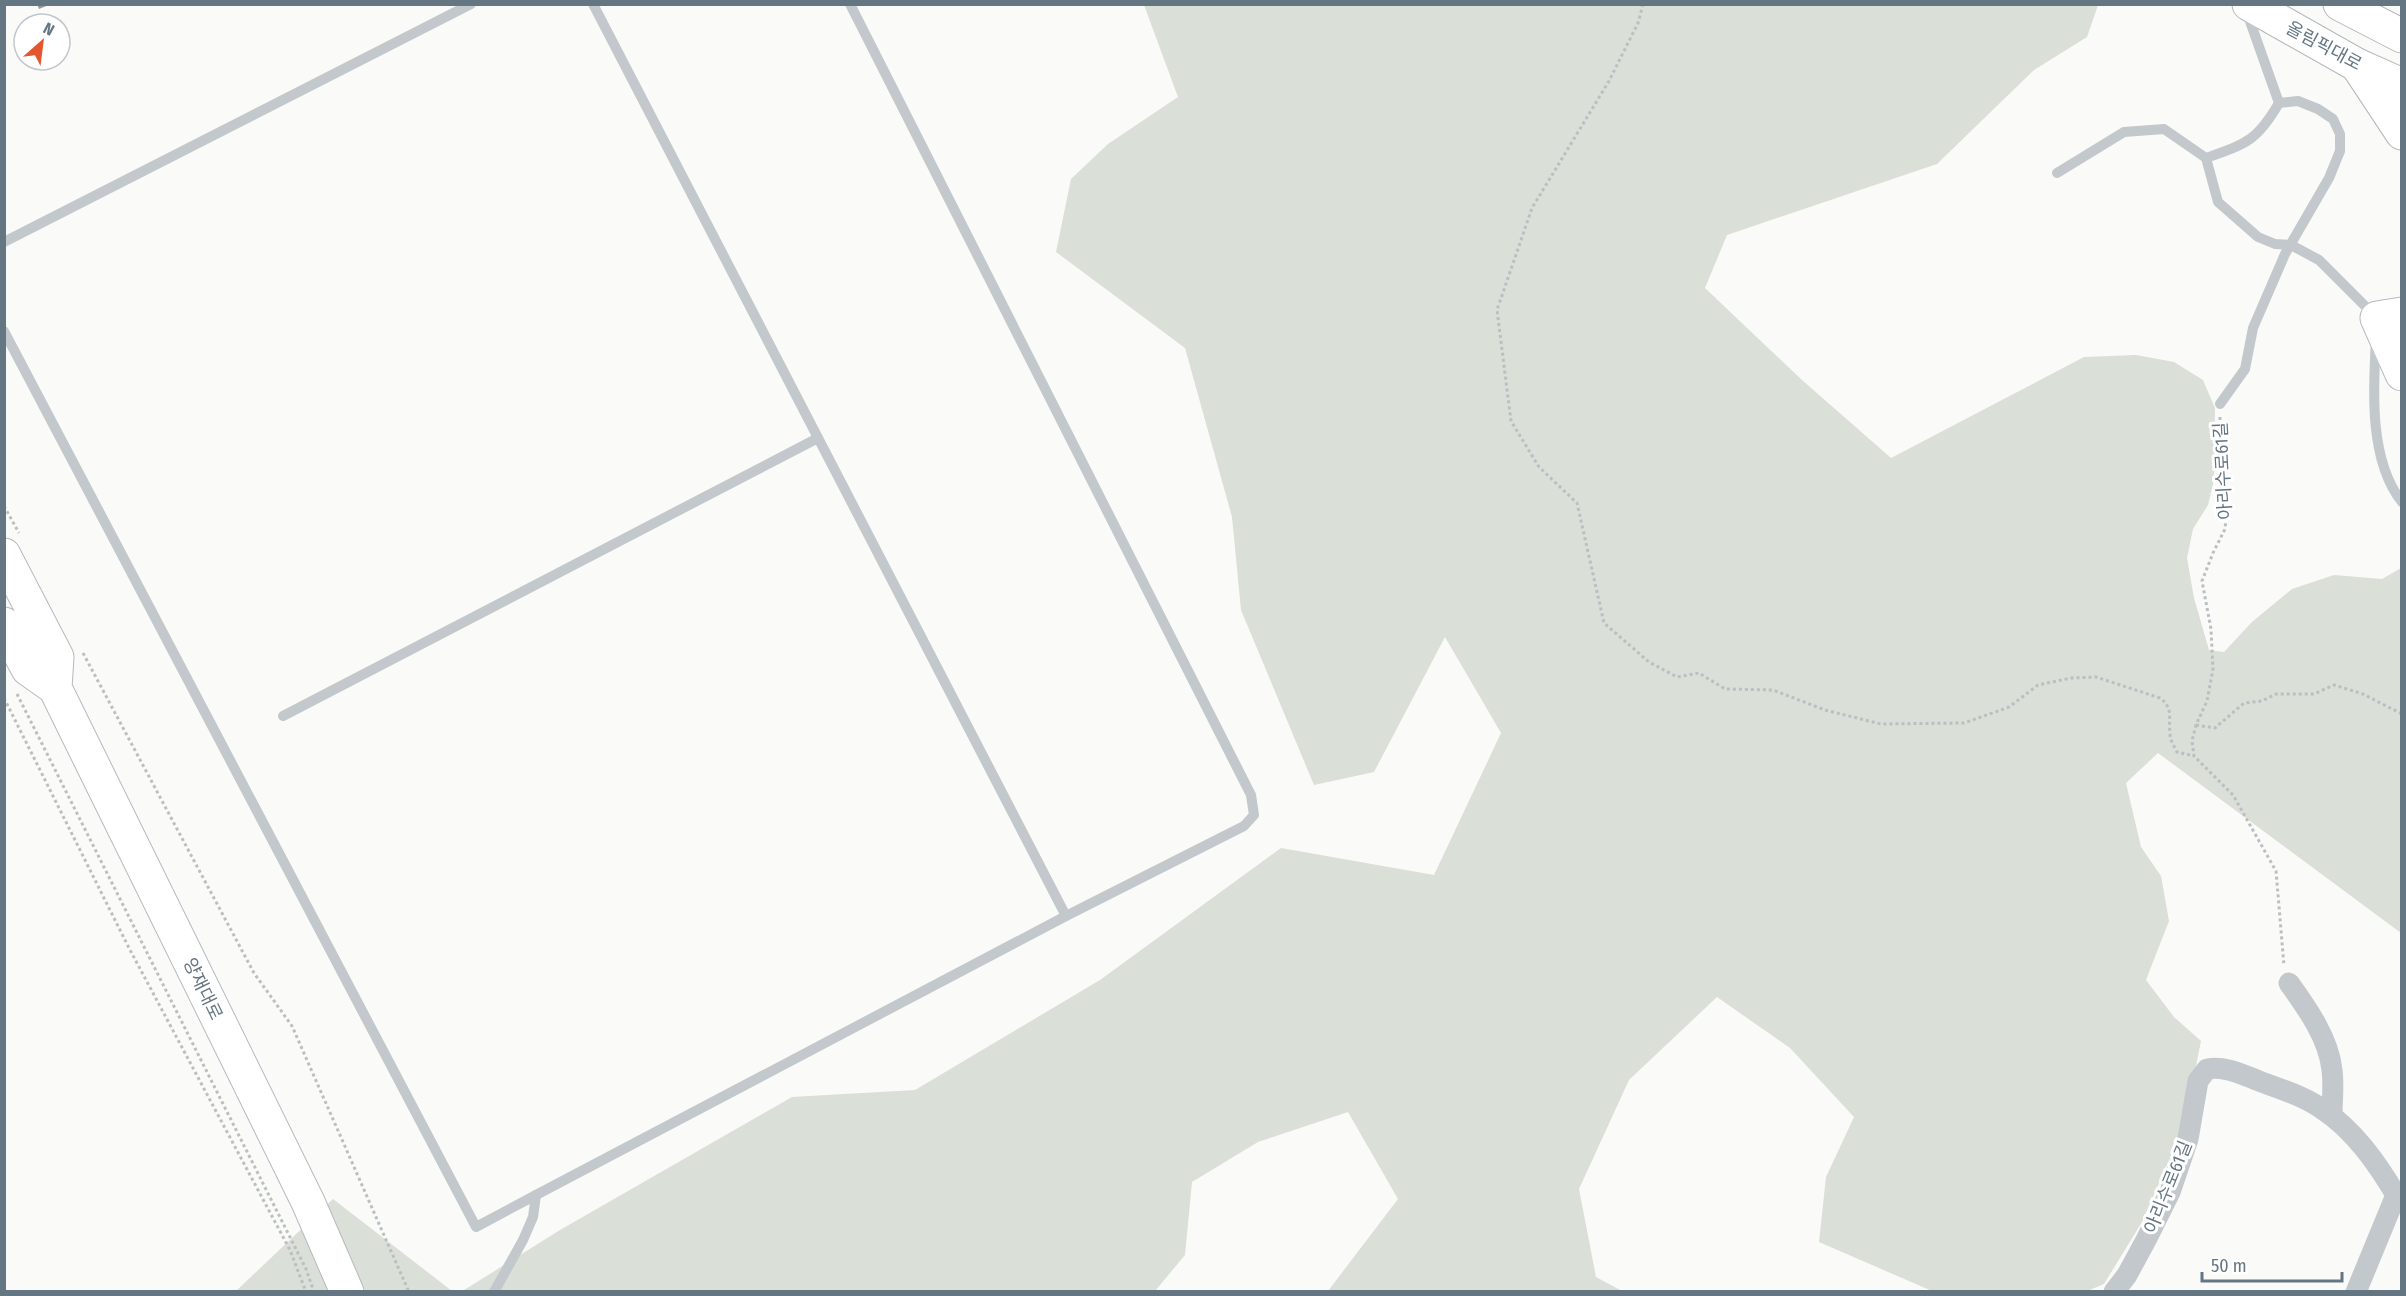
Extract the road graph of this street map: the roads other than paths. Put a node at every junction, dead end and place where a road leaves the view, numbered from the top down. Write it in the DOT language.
graph roads {
  1 [pos="471,4"];
  2 [pos="593,4"];
  3 [pos="850,4"];
  4 [pos="2246,4"];
  5 [pos="2340,4"];
  6 [pos="2402,36"];
  7 [pos="2357,65"];
  8 [pos="2402,85"];
  9 [pos="2279,103"];
  10 [pos="2402,134"];
  11 [pos="2206,158"];
  12 [pos="2057,173"];
  13 [pos="4,242"];
  14 [pos="2291,244"];
  15 [pos="2389,316"];
  16 [pos="4,331"];
  17 [pos="2402,374"];
  18 [pos="2220,404"];
  19 [pos="818,438"];
  20 [pos="2402,502"];
  21 [pos="13,546"];
  22 [pos="4,624"];
  23 [pos="55,688"];
  24 [pos="283,716"];
  25 [pos="1066,916"];
  26 [pos="2289,983"];
  27 [pos="2332,1116"];
  28 [pos="536,1195"];
  29 [pos="347,1292"];
  30 [pos="494,1292"];
  31 [pos="2114,1292"];
  32 [pos="2356,1292"];
  1 -- 13 [label="lane"];
  2 -- 19 [label="lane"];
  3 -- 25 [label="lane"];
  4 -- 7 [label="main road, 올림픽대로"];
  4 -- 9 [label="lane"];
  5 -- 6 [label="main road"];
  7 -- 8 [label="main road, 올림픽대로"];
  7 -- 10 [label="main road"];
  9 -- 11 [label="lane"];
  9 -- 14 [label="lane, 아리수로61길"];
  11 -- 12 [label="lane"];
  11 -- 14 [label="lane"];
  14 -- 15 [label="lane"];
  14 -- 18 [label="lane, 아리수로61길"];
  15 -- 17 [label="main road"];
  15 -- 20 [label="lane"];
  16 -- 28 [label="lane"];
  19 -- 24 [label="lane"];
  19 -- 25 [label="lane"];
  21 -- 23 [label="main road, 양재대로"];
  22 -- 23 [label="main road, 양재대로"];
  23 -- 29 [label="main road, 양재대로"];
  25 -- 28 [label="lane"];
  26 -- 27 [label="street"];
  27 -- 31 [label="street, 아리수로61길"];
  27 -- 32 [label="street, 아리수로61길"];
  28 -- 30 [label="lane"];
}
